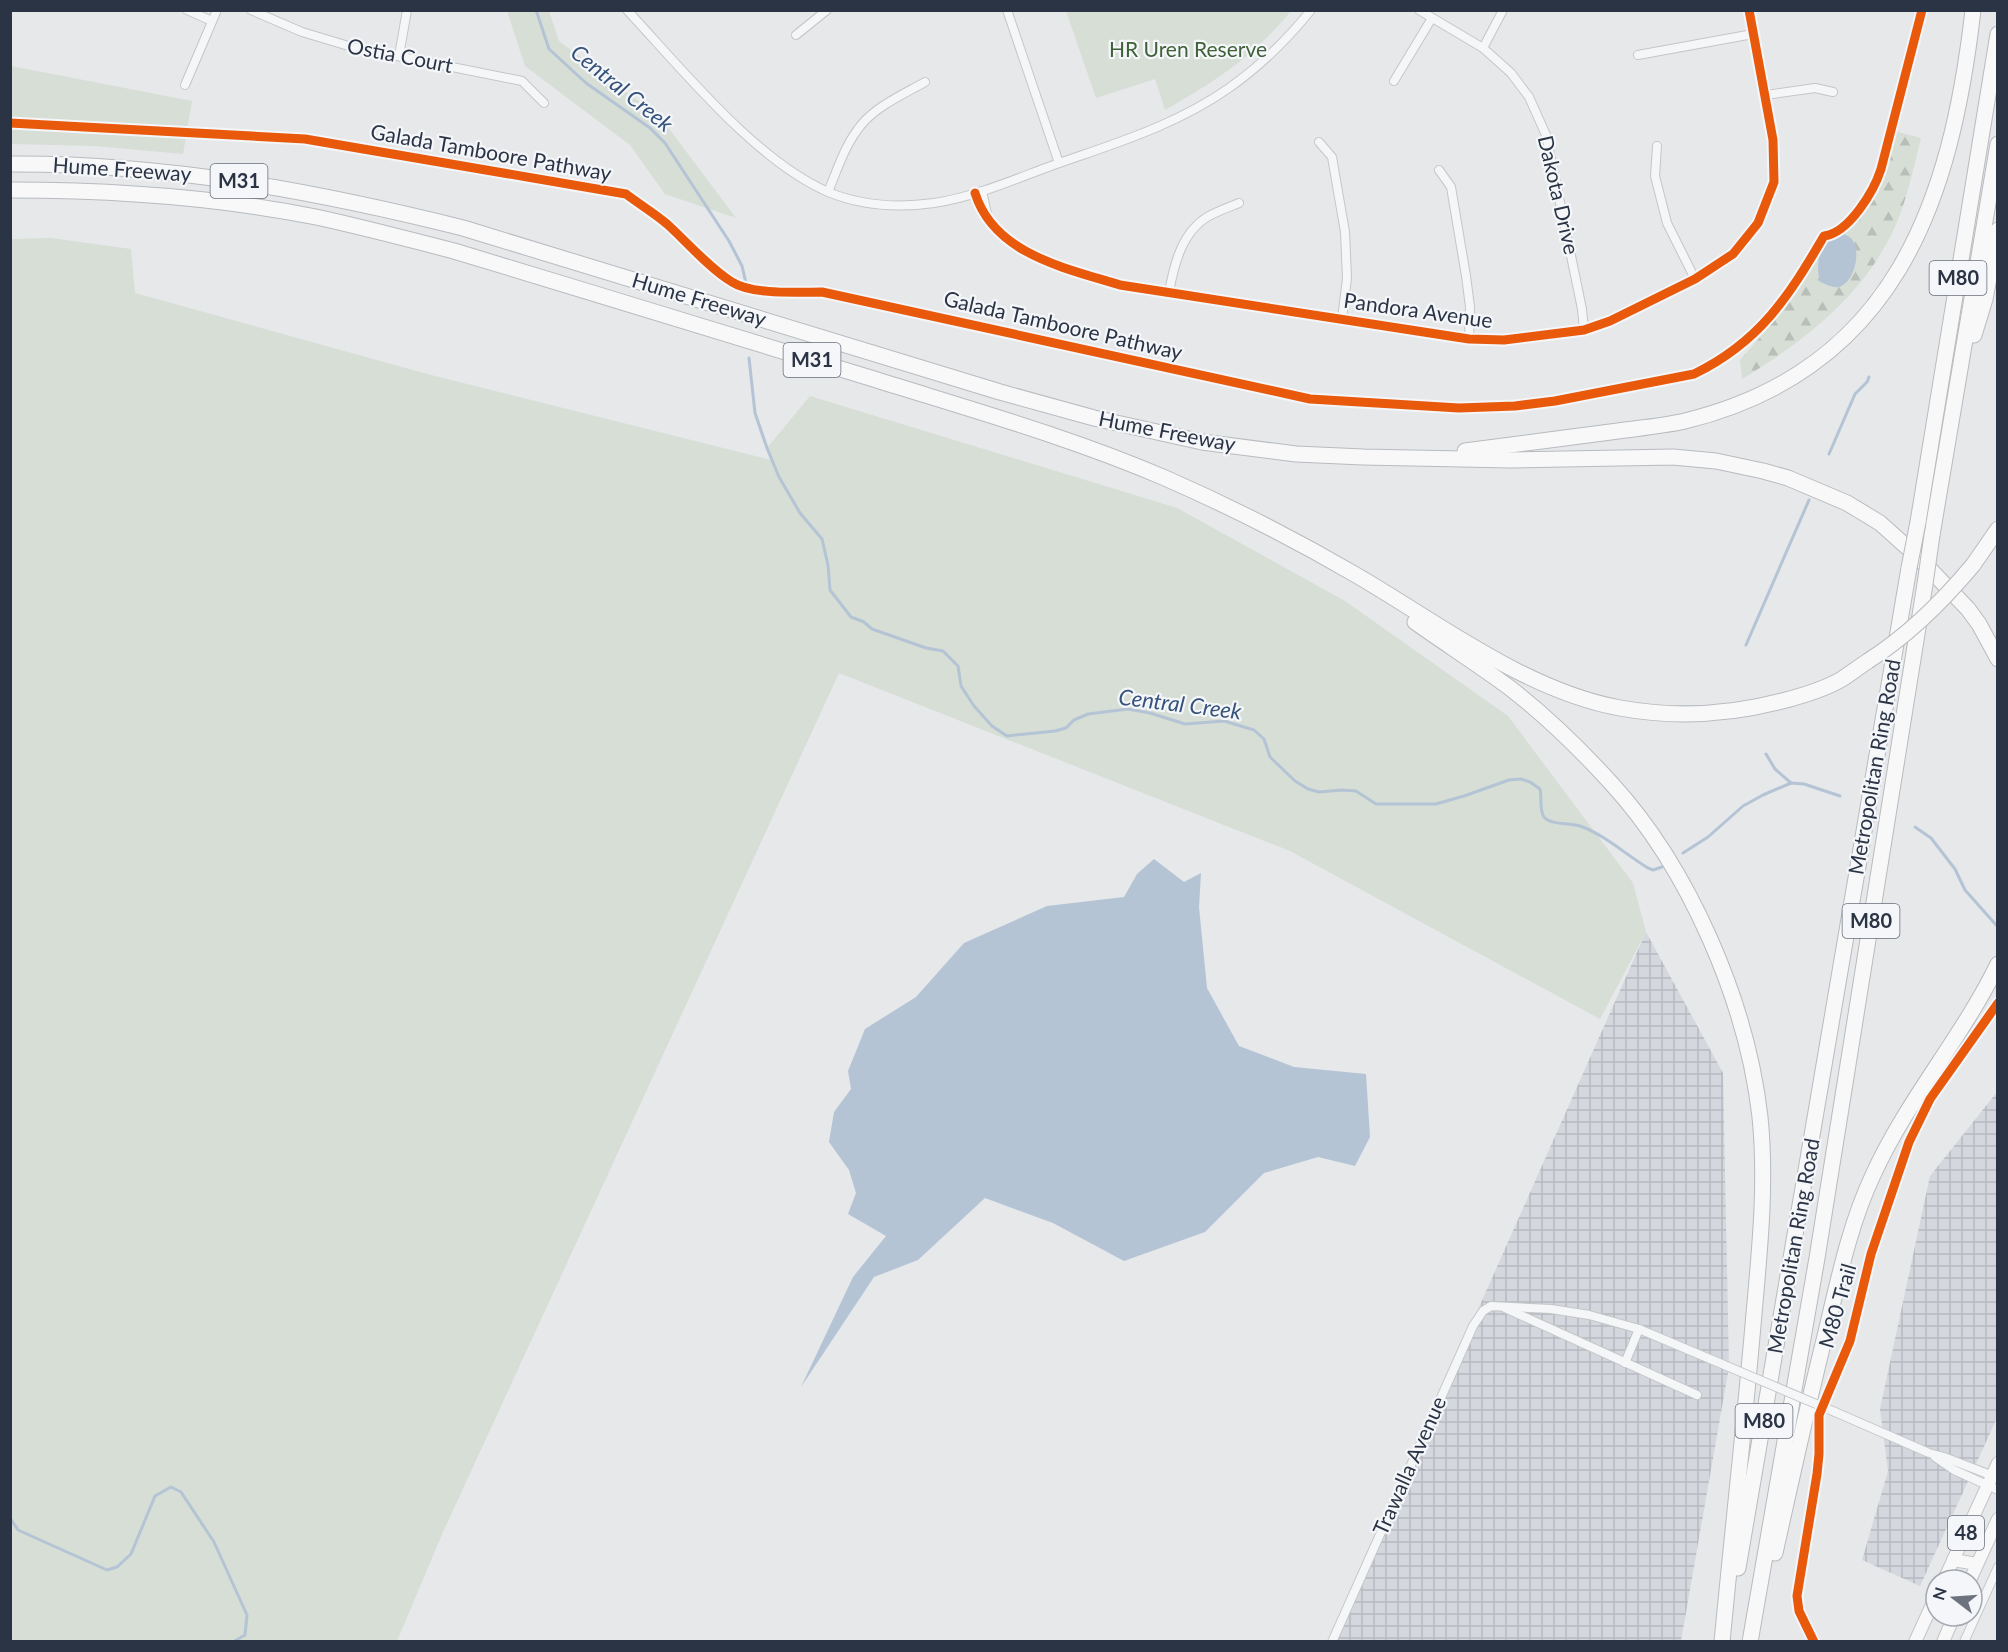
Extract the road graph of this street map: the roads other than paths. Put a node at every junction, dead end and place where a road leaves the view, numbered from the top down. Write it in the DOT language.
graph roads {
  1 [pos="187,10"];
  2 [pos="217,10"];
  3 [pos="251,10"];
  4 [pos="407,10"];
  5 [pos="627,10"];
  6 [pos="827,10"];
  7 [pos="1007,10"];
  8 [pos="1311,10"];
  9 [pos="1419,10"];
  10 [pos="1503,10"];
  11 [pos="1749,10"];
  12 [pos="1973,10"];
  13 [pos="1432,18"];
  14 [pos="212,21"];
  15 [pos="1753,34"];
  16 [pos="1998,34"];
  17 [pos="796,35"];
  18 [pos="1483,48"];
  19 [pos="1638,55"];
  20 [pos="399,56"];
  21 [pos="1394,81"];
  22 [pos="925,82"];
  23 [pos="184,85"];
  24 [pos="1833,92"];
  25 [pos="1766,95"];
  26 [pos="544,103"];
  27 [pos="1319,142"];
  28 [pos="1998,144"];
  29 [pos="1657,147"];
  30 [pos="1059,163"];
  31 [pos="10,164"];
  32 [pos="1439,170"];
  33 [pos="10,190"];
  34 [pos="828,192"];
  35 [pos="978,192"];
  36 [pos="1239,203"];
  37 [pos="1998,230"];
  38 [pos="1695,279"];
  39 [pos="1169,292"];
  40 [pos="1342,319"];
  41 [pos="1584,330"];
  42 [pos="1469,339"];
  43 [pos="1957,392"];
  44 [pos="1420,457"];
  45 [pos="1998,529"];
  46 [pos="1309,549"];
  47 [pos="1998,659"];
  48 [pos="1998,964"];
  49 [pos="1501,1306"];
  50 [pos="1639,1329"];
  51 [pos="1625,1363"];
  52 [pos="1697,1395"];
  53 [pos="1998,1463"];
  54 [pos="1993,1482"];
  55 [pos="1998,1519"];
  56 [pos="1953,1560"];
  57 [pos="1977,1564"];
  58 [pos="1949,1568"];
  59 [pos="1975,1568"];
  60 [pos="1997,1571"];
  61 [pos="1924,1622"];
  62 [pos="1332,1641"];
  63 [pos="1724,1641"];
  64 [pos="1750,1641"];
  65 [pos="1755,1641"];
  66 [pos="1915,1641"];
  67 [pos="1964,1641"];
  1 -- 14 [label="street"];
  2 -- 14 [label="street"];
  3 -- 20 [label="street, Ostia Court"];
  4 -- 20 [label="street"];
  5 -- 34 [label="street"];
  6 -- 17 [label="street"];
  7 -- 30 [label="street"];
  8 -- 30 [label="street"];
  9 -- 13 [label="street, Dakota Drive"];
  10 -- 18 [label="street"];
  11 -- 15 [label="street, Pandora Avenue"];
  12 -- 44 [label="highway"];
  13 -- 18 [label="street, Dakota Drive"];
  13 -- 21 [label="street"];
  14 -- 23 [label="street"];
  15 -- 19 [label="street"];
  15 -- 25 [label="street, Pandora Avenue"];
  16 -- 63 [label="highway, Metropolitan Ring Road / M80, bridge"];
  18 -- 41 [label="street, Dakota Drive"];
  20 -- 26 [label="street, Ostia Court"];
  22 -- 34 [label="street"];
  24 -- 25 [label="street"];
  25 -- 38 [label="street, Pandora Avenue"];
  27 -- 40 [label="street"];
  28 -- 43 [label="highway, M80"];
  29 -- 38 [label="street"];
  30 -- 35 [label="street"];
  31 -- 44 [label="highway, Hume Freeway / M31"];
  32 -- 42 [label="street"];
  33 -- 46 [label="highway, Hume Freeway / M31"];
  34 -- 35 [label="street"];
  35 -- 39 [label="street, Pandora Avenue"];
  36 -- 39 [label="street"];
  37 -- 43 [label="highway"];
  38 -- 41 [label="street, Pandora Avenue"];
  39 -- 40 [label="street, Pandora Avenue"];
  40 -- 42 [label="street, Pandora Avenue"];
  41 -- 42 [label="street, Pandora Avenue"];
  43 -- 64 [label="highway, Metropolitan Ring Road / M80, bridge"];
  44 -- 47 [label="highway"];
  45 -- 46 [label="highway, bridge"];
  46 -- 63 [label="highway"];
  48 -- 65 [label="highway"];
  49 -- 50 [label="street"];
  49 -- 51 [label="street"];
  49 -- 62 [label="street, Trawalla Avenue"];
  50 -- 51 [label="street"];
  50 -- 54 [label="street, bridge"];
  51 -- 52 [label="street"];
  53 -- 54 [label="main road, 48"];
  54 -- 56 [label="main road, 48"];
  55 -- 57 [label="main road, 48"];
  56 -- 57 [label="main road"];
  56 -- 58 [label="main road, 48"];
  57 -- 59 [label="main road, 48"];
  60 -- 67 [label="street"];
  61 -- 66 [label="main road"];
}
